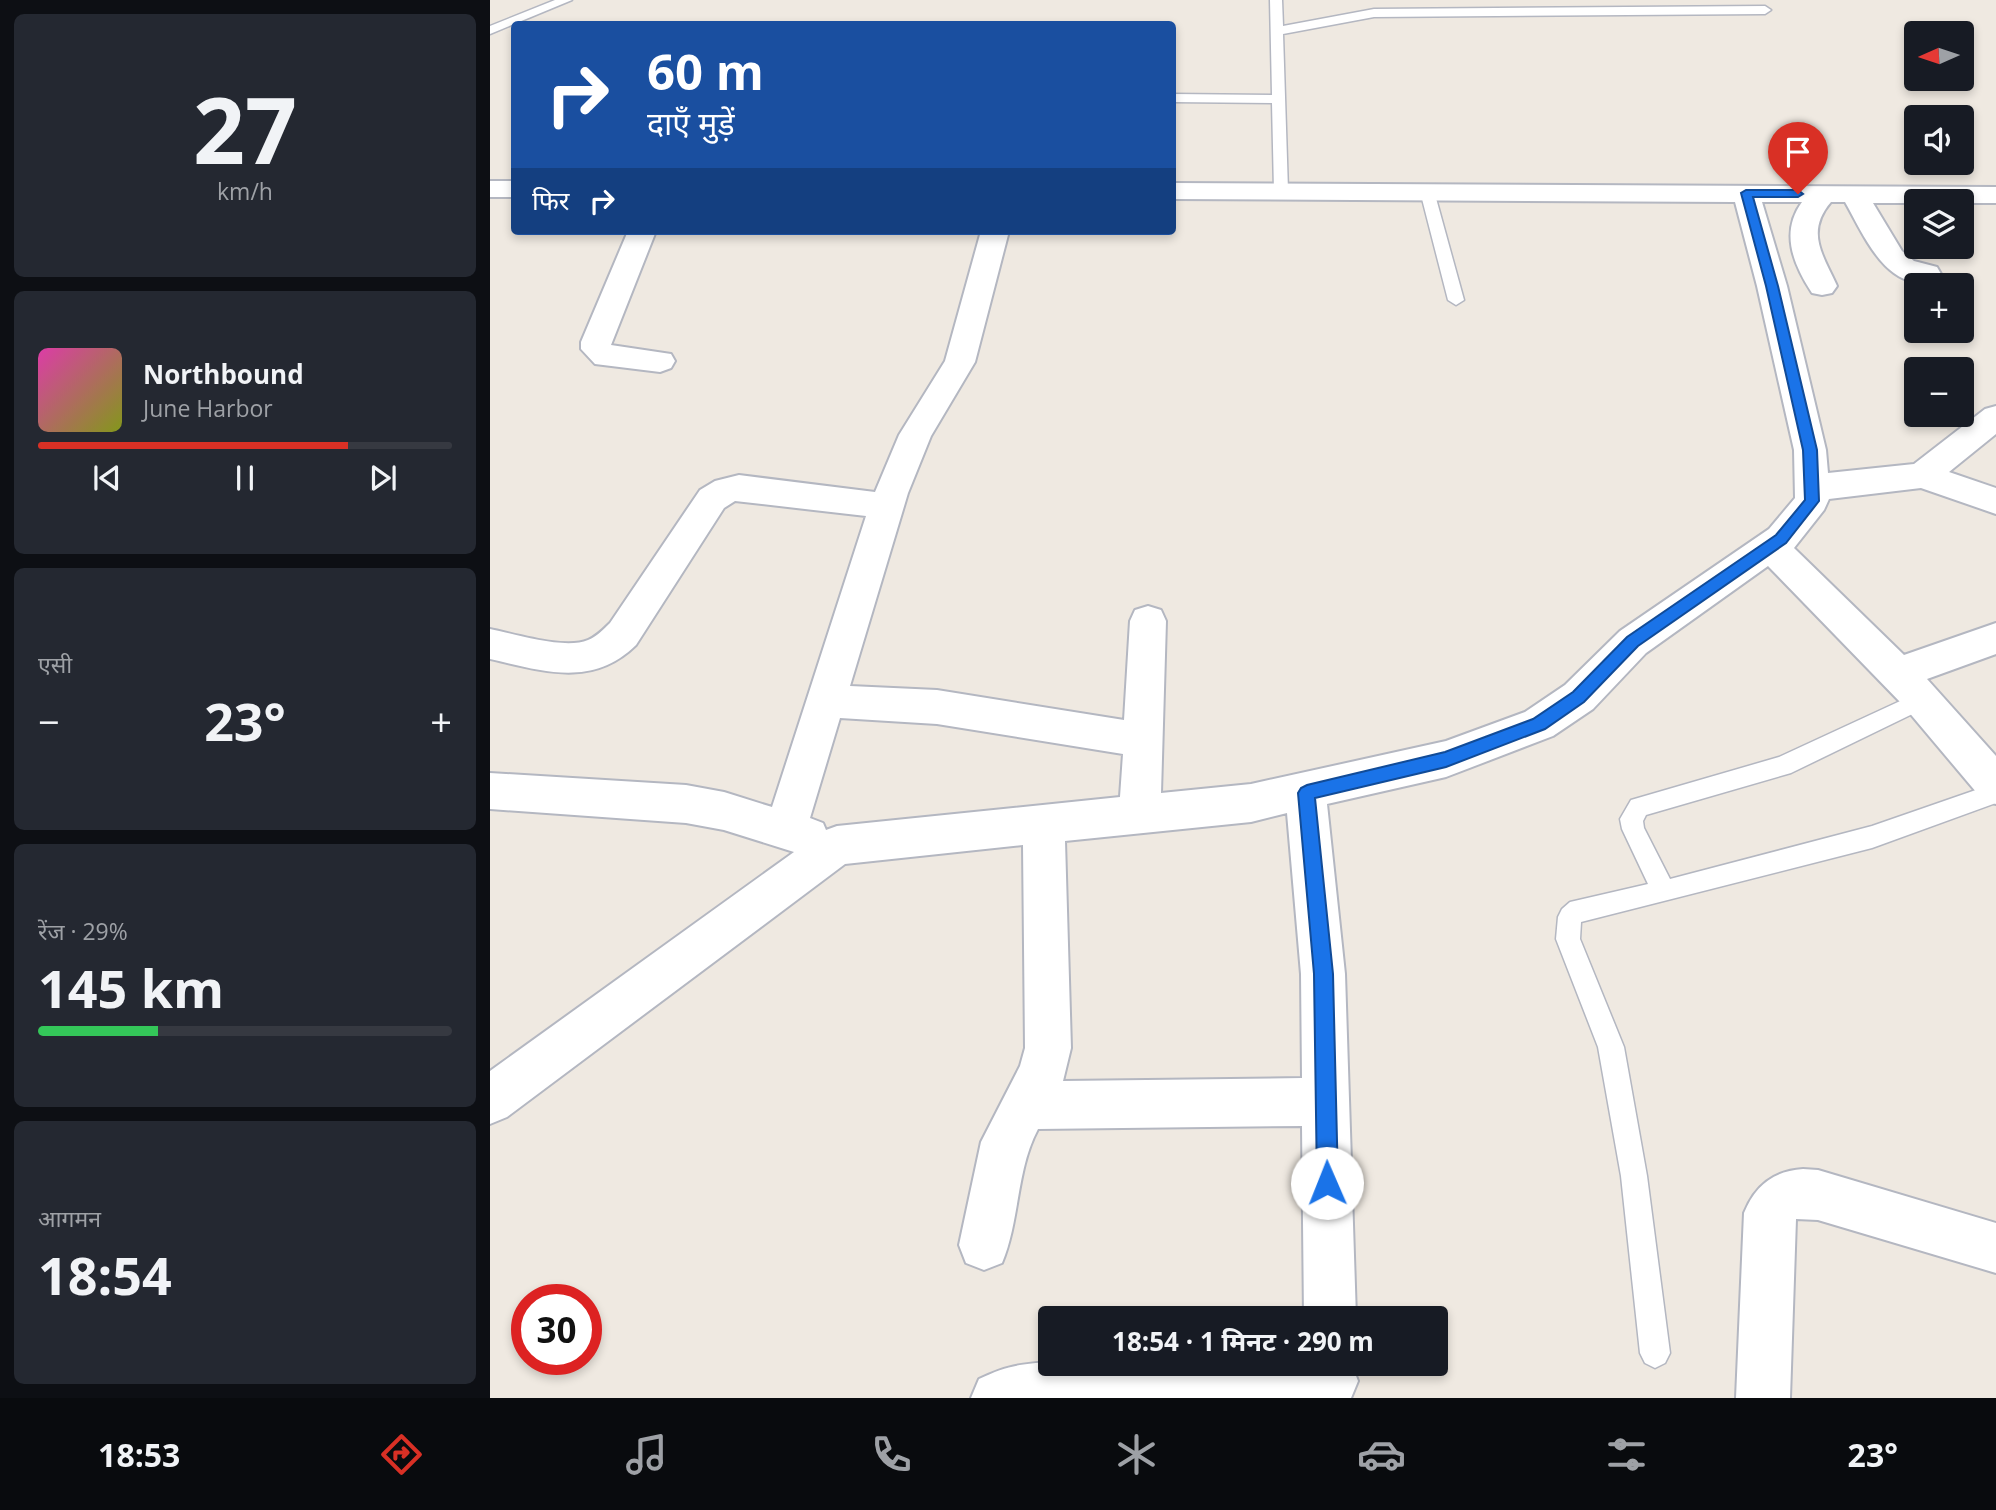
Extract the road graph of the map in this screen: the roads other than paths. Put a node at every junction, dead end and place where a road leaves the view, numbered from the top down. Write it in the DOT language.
graph roads {
  1 [pos="566,0"];
  2 [pos="1276,0"];
  3 [pos="1765,10"];
  4 [pos="493,27"];
  5 [pos="1277,31"];
  6 [pos="1176,98"];
  7 [pos="1279,99"];
  8 [pos="490,189"];
  9 [pos="511,189"];
  10 [pos="1176,191"];
  11 [pos="1281,191"];
  12 [pos="1427,191"];
  13 [pos="1746,193"];
  14 [pos="1824,194"];
  15 [pos="1854,194"];
  16 [pos="1996,195"];
  17 [pos="640,235"];
  18 [pos="994,235"];
  19 [pos="1923,273"];
  20 [pos="1822,286"];
  21 [pos="1456,300"];
  22 [pos="660,361"];
  23 [pos="1996,417"];
  24 [pos="1922,475"];
  25 [pos="1811,488"];
  26 [pos="1996,501"];
  27 [pos="887,506"];
  28 [pos="1770,546"];
  29 [pos="1148,621"];
  30 [pos="1996,638"];
  31 [pos="490,644"];
  32 [pos="1897,674"];
  33 [pos="1924,699"];
  34 [pos="825,701"];
  35 [pos="1143,740"];
  36 [pos="1996,786"];
  37 [pos="490,791"];
  38 [pos="1307,793"];
  39 [pos="1996,793"];
  40 [pos="1140,815"];
  41 [pos="1044,825"];
  42 [pos="785,831"];
  43 [pos="837,845"];
  44 [pos="1664,892"];
  45 [pos="492,1097"];
  46 [pos="1326,1102"];
  47 [pos="1026,1105"];
  48 [pos="984,1245"];
  49 [pos="1996,1248"];
  50 [pos="1330,1306"];
  51 [pos="1655,1353"];
  52 [pos="1331,1381"];
  53 [pos="998,1398"];
  54 [pos="1763,1398"];
  1 -- 4 [label="lane"];
  2 -- 5 [label="lane"];
  3 -- 5 [label="lane"];
  5 -- 7 [label="lane"];
  6 -- 7 [label="lane"];
  7 -- 11 [label="lane"];
  8 -- 9 [label="street"];
  10 -- 11 [label="street"];
  11 -- 12 [label="street"];
  12 -- 13 [label="street"];
  12 -- 21 [label="lane"];
  13 -- 14 [label="street"];
  13 -- 25 [label="street"];
  14 -- 15 [label="street"];
  14 -- 20 [label="street"];
  15 -- 16 [label="street"];
  15 -- 19 [label="street"];
  17 -- 22 [label="street"];
  18 -- 27 [label="street"];
  23 -- 24 [label="street"];
  24 -- 25 [label="street"];
  24 -- 26 [label="street"];
  25 -- 28 [label="street"];
  27 -- 31 [label="street"];
  27 -- 34 [label="street"];
  28 -- 32 [label="street"];
  28 -- 38 [label="street"];
  29 -- 35 [label="street"];
  30 -- 32 [label="street"];
  32 -- 33 [label="street"];
  33 -- 36 [label="street"];
  33 -- 44 [label="lane"];
  34 -- 35 [label="street"];
  34 -- 42 [label="street"];
  35 -- 40 [label="street"];
  37 -- 42 [label="street"];
  38 -- 40 [label="street"];
  38 -- 46 [label="street"];
  39 -- 44 [label="lane"];
  40 -- 41 [label="street"];
  41 -- 43 [label="street"];
  41 -- 47 [label="street"];
  42 -- 43 [label="street"];
  43 -- 45 [label="street"];
  44 -- 51 [label="lane"];
  46 -- 47 [label="street"];
  46 -- 50 [label="street"];
  47 -- 48 [label="street"];
  49 -- 54 [label="street"];
  52 -- 53 [label="street"];
}
